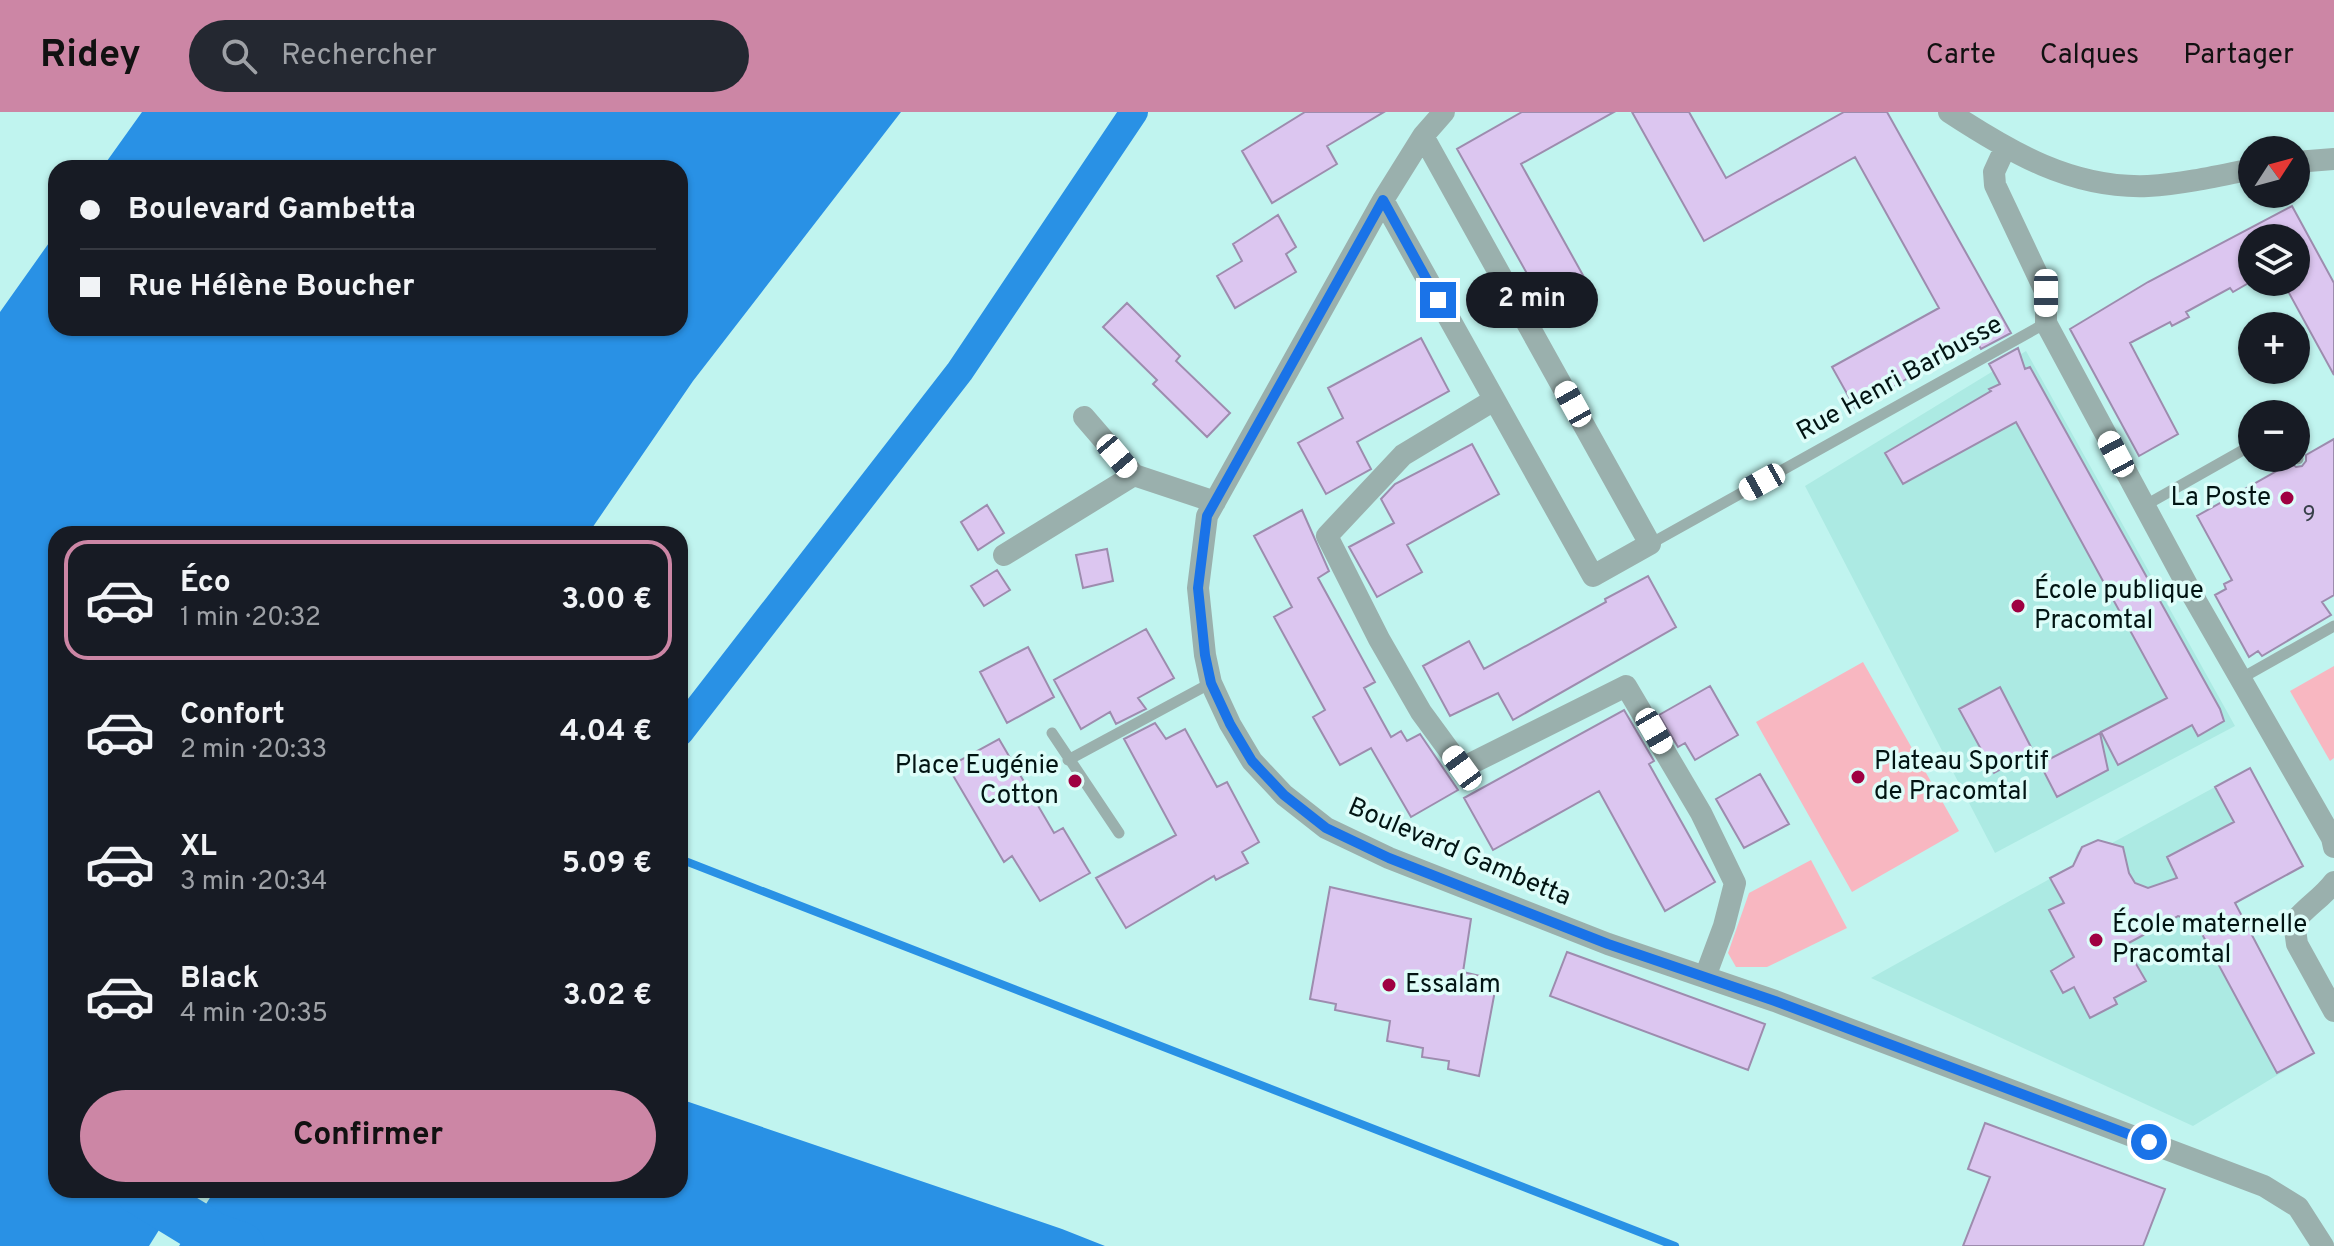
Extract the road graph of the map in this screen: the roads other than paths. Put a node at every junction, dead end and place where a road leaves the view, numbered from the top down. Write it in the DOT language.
graph roads {
  1 [pos="1444,112"];
  2 [pos="1949,112"];
  3 [pos="1423,136"];
  4 [pos="2005,148"];
  5 [pos="2334,159"];
  6 [pos="2310,161"];
  7 [pos="2238,172"];
  8 [pos="1383,200"];
  9 [pos="2046,323"];
  10 [pos="1494,400"];
  11 [pos="1084,417"];
  12 [pos="2238,453"];
  13 [pos="1134,475"];
  14 [pos="1215,502"];
  15 [pos="2144,506"];
  16 [pos="1650,544"];
  17 [pos="1004,555"];
  18 [pos="2334,626"];
  19 [pos="2240,679"];
  20 [pos="1211,683"];
  21 [pos="1052,733"];
  22 [pos="1068,760"];
  23 [pos="1119,833"];
  24 [pos="2334,847"];
  25 [pos="2334,882"];
  26 [pos="1705,977"];
  27 [pos="2334,1011"];
  28 [pos="2334,1243"];
  29 [pos="2326,1246"];
  1 -- 3 [label="street, Boulevard Gambetta"];
  2 -- 4 [label="street"];
  3 -- 8 [label="street, Boulevard Gambetta"];
  3 -- 16 [label="street"];
  4 -- 7 [label="street"];
  4 -- 9 [label="street"];
  5 -- 6 [label="street"];
  8 -- 10 [label="street"];
  8 -- 14 [label="street, Boulevard Gambetta"];
  9 -- 15 [label="street"];
  9 -- 16 [label="lane, Rue Henri Barbusse"];
  10 -- 16 [label="street"];
  10 -- 26 [label="street"];
  11 -- 13 [label="street"];
  12 -- 15 [label="lane"];
  13 -- 14 [label="street"];
  13 -- 17 [label="street"];
  14 -- 20 [label="street, Boulevard Gambetta"];
  15 -- 19 [label="street"];
  18 -- 19 [label="lane"];
  19 -- 24 [label="street"];
  20 -- 22 [label="lane"];
  20 -- 26 [label="street, Boulevard Gambetta"];
  21 -- 22 [label="lane"];
  22 -- 23 [label="lane"];
  25 -- 27 [label="street"];
  26 -- 29 [label="street, Boulevard Gambetta"];
  28 -- 29 [label="street"];
}
